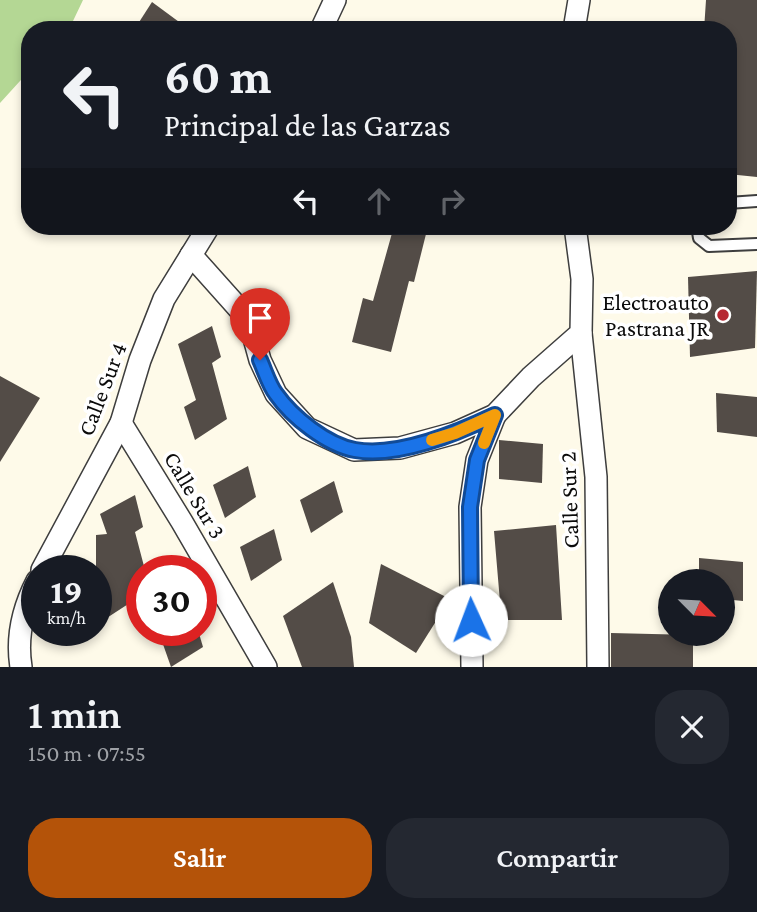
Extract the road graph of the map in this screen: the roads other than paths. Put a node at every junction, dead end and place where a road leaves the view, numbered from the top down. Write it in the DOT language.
graph roads {
  1 [pos="335,0"];
  2 [pos="579,0"];
  3 [pos="325,21"];
  4 [pos="576,21"];
  5 [pos="757,201"];
  6 [pos="737,202"];
  7 [pos="203,235"];
  8 [pos="576,235"];
  9 [pos="698,235"];
  10 [pos="757,244"];
  11 [pos="191,255"];
  12 [pos="581,333"];
  13 [pos="495,415"];
  14 [pos="121,423"];
  15 [pos="50,555"];
  16 [pos="21,624"];
  17 [pos="21,667"];
  18 [pos="266,667"];
  19 [pos="472,667"];
  20 [pos="598,667"];
  1 -- 3 [label="street"];
  2 -- 4 [label="street"];
  5 -- 6 [label="lane"];
  7 -- 11 [label="street, Calle Sur 4"];
  8 -- 12 [label="street, Calle Sur 2"];
  9 -- 10 [label="lane"];
  11 -- 13 [label="street"];
  11 -- 14 [label="street, Calle Sur 4"];
  12 -- 13 [label="street"];
  12 -- 20 [label="street, Calle Sur 2"];
  13 -- 19 [label="street"];
  14 -- 15 [label="street, Calle Sur 4"];
  14 -- 18 [label="street, Calle Sur 3"];
  16 -- 17 [label="street"];
}
